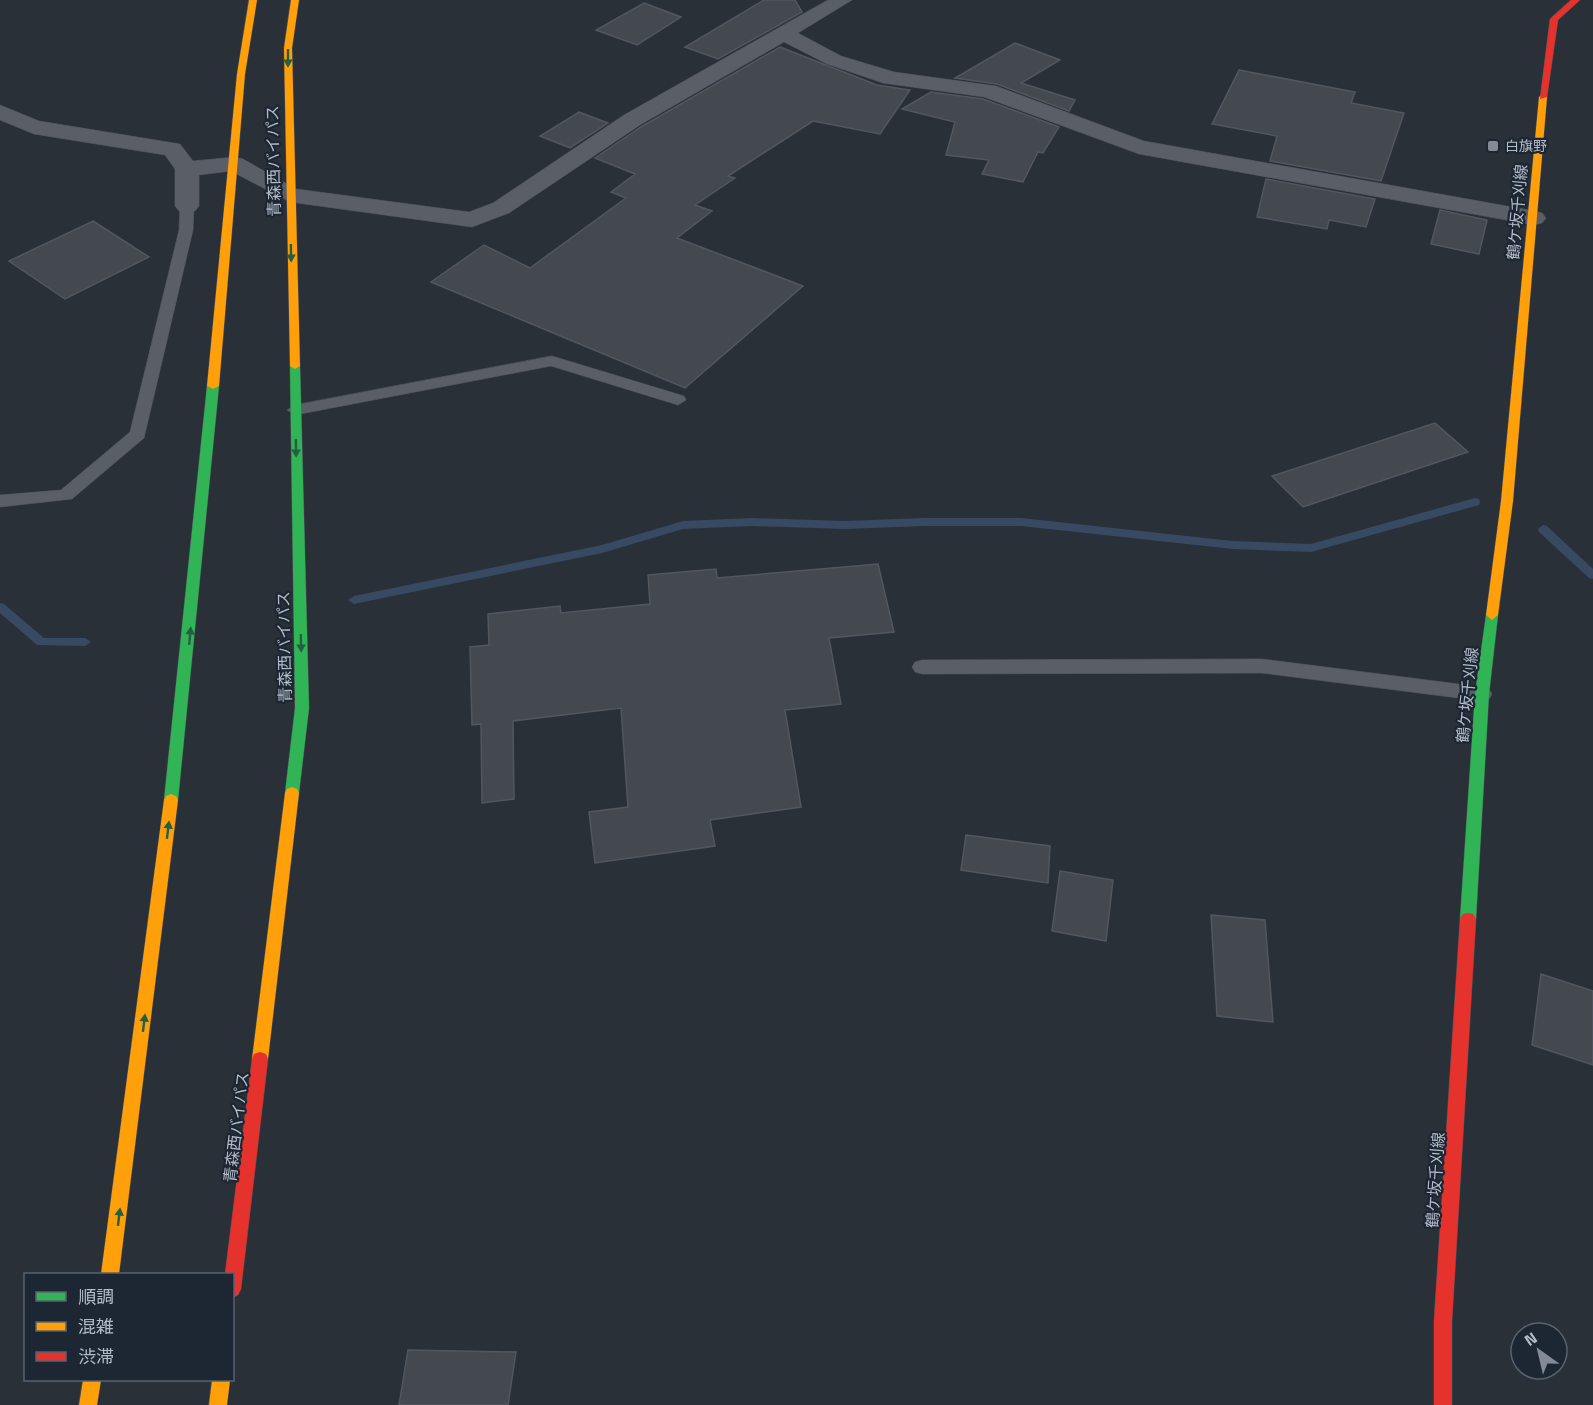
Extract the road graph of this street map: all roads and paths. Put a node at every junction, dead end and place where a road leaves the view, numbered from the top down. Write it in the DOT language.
graph roads {
  1 [pos="253,0"];
  2 [pos="295,0"];
  3 [pos="842,0"];
  4 [pos="1575,0"];
  5 [pos="782,33"];
  6 [pos="0,112"];
  7 [pos="235,164"];
  8 [pos="187,170"];
  9 [pos="290,195"];
  10 [pos="187,206"];
  11 [pos="1534,218"];
  12 [pos="678,400"];
  13 [pos="295,410"];
  14 [pos="0,501"];
  15 [pos="922,667"];
  16 [pos="1482,694"];
  17 [pos="110,1273"];
  18 [pos="234,1273"];
  19 [pos="92,1381"];
  20 [pos="221,1381"];
  21 [pos="88,1405"];
  22 [pos="218,1405"];
  23 [pos="1443,1405"];
  1 -- 7 [label="main road, 青森西バイパス"];
  2 -- 9 [label="main road, 青森西バイパス, one-way"];
  3 -- 5 [label="street"];
  4 -- 11 [label="main road, 鶴ケ坂千刈線"];
  5 -- 9 [label="street"];
  5 -- 11 [label="street"];
  6 -- 8 [label="street"];
  7 -- 8 [label="street"];
  7 -- 9 [label="street"];
  17 -- 7 [label="main road, 青森西バイパス, one-way"];
  8 -- 10 [label="street"];
  9 -- 13 [label="main road, 青森西バイパス, one-way"];
  10 -- 14 [label="lane"];
  11 -- 16 [label="main road, 鶴ケ坂千刈線"];
  12 -- 13 [label="lane"];
  13 -- 18 [label="main road, 青森西バイパス, one-way"];
  15 -- 16 [label="lane"];
  16 -- 23 [label="main road, 鶴ケ坂千刈線"];
  19 -- 21 [label="main road"];
  20 -- 22 [label="main road"];
}
